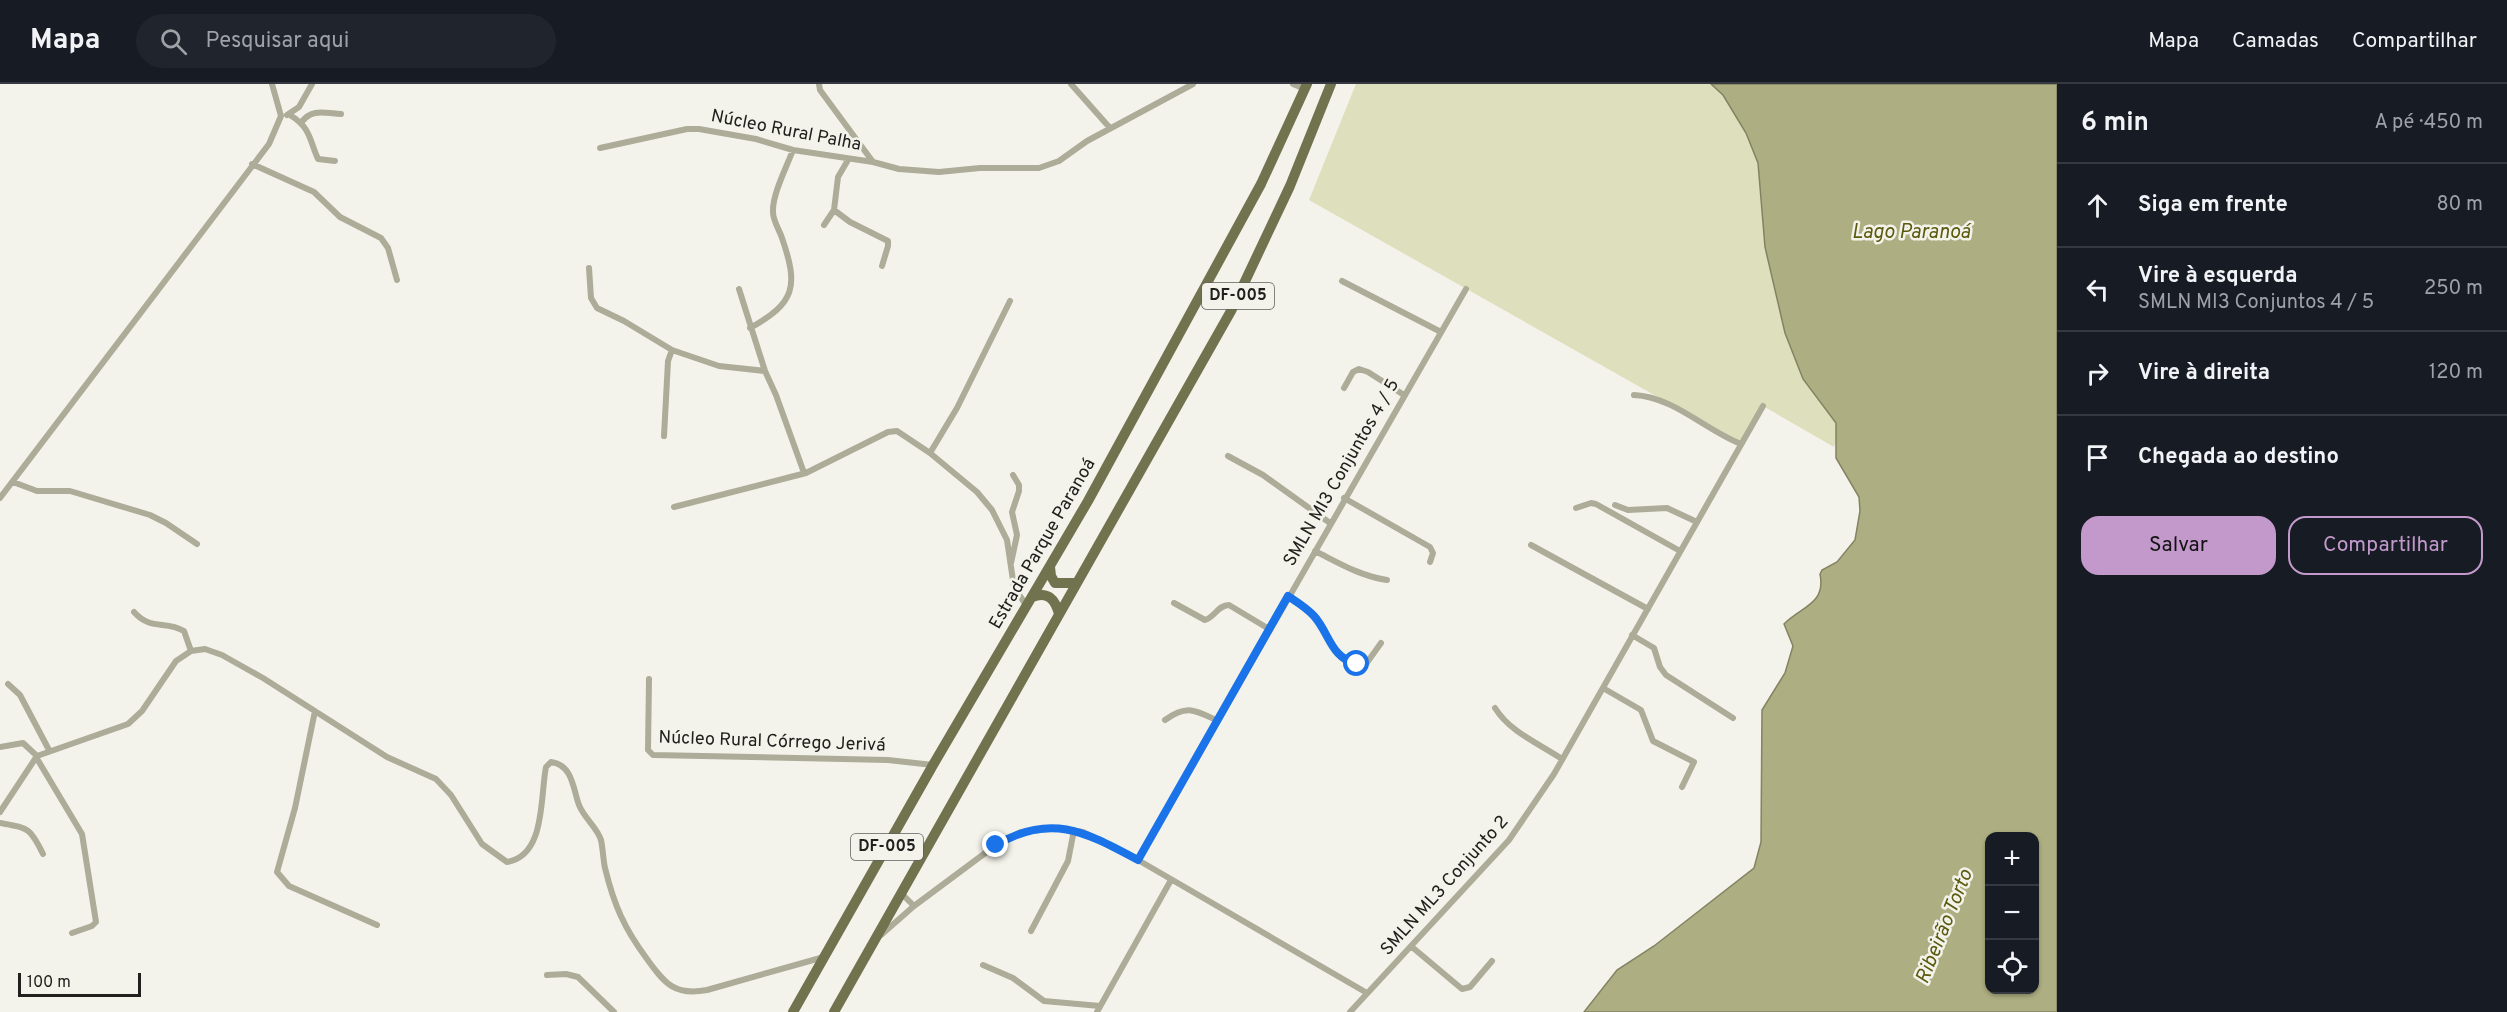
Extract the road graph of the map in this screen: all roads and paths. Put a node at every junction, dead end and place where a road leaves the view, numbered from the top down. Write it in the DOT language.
graph roads {
  1 [pos="272,84"];
  2 [pos="312,84"];
  3 [pos="819,84"];
  4 [pos="1071,84"];
  5 [pos="1193,84"];
  6 [pos="1293,84"];
  7 [pos="1331,84"];
  8 [pos="1306,87"];
  9 [pos="341,114"];
  10 [pos="290,115"];
  11 [pos="281,116"];
  12 [pos="301,123"];
  13 [pos="1110,128"];
  14 [pos="600,148"];
  15 [pos="793,150"];
  16 [pos="848,160"];
  17 [pos="335,161"];
  18 [pos="873,162"];
  19 [pos="252,164"];
  20 [pos="834,210"];
  21 [pos="824,225"];
  22 [pos="882,266"];
  23 [pos="589,268"];
  24 [pos="397,280"];
  25 [pos="1342,281"];
  26 [pos="739,289"];
  27 [pos="1466,289"];
  28 [pos="1010,301"];
  29 [pos="750,328"];
  30 [pos="1441,332"];
  31 [pos="672,350"];
  32 [pos="765,370"];
  33 [pos="1344,388"];
  34 [pos="1404,395"];
  35 [pos="1634,395"];
  36 [pos="1763,406"];
  37 [pos="664,436"];
  38 [pos="1741,444"];
  39 [pos="930,453"];
  40 [pos="1228,456"];
  41 [pos="806,473"];
  42 [pos="1013,475"];
  43 [pos="13,482"];
  44 [pos="0,498"];
  45 [pos="1344,498"];
  46 [pos="1615,505"];
  47 [pos="675,507"];
  48 [pos="1576,508"];
  49 [pos="1697,522"];
  50 [pos="1330,524"];
  51 [pos="197,544"];
  52 [pos="1531,545"];
  53 [pos="1315,551"];
  54 [pos="1680,551"];
  55 [pos="1430,562"];
  56 [pos="1011,566"];
  57 [pos="1050,567"];
  58 [pos="1387,580"];
  59 [pos="1077,584"];
  60 [pos="1288,596"];
  61 [pos="1029,601"];
  62 [pos="1174,603"];
  63 [pos="1648,609"];
  64 [pos="134,612"];
  65 [pos="1059,614"];
  66 [pos="1269,629"];
  67 [pos="1632,636"];
  68 [pos="1381,643"];
  69 [pos="191,651"];
  70 [pos="649,679"];
  71 [pos="8,684"];
  72 [pos="1603,688"];
  73 [pos="1494,708"];
  74 [pos="315,711"];
  75 [pos="1733,718"];
  76 [pos="1165,720"];
  77 [pos="1218,721"];
  78 [pos="0,747"];
  79 [pos="49,750"];
  80 [pos="37,756"];
  81 [pos="1562,759"];
  82 [pos="933,765"];
  83 [pos="1682,787"];
  84 [pos="0,812"];
  85 [pos="0,823"];
  86 [pos="1074,830"];
  87 [pos="43,854"];
  88 [pos="1138,860"];
  89 [pos="1171,880"];
  90 [pos="902,893"];
  91 [pos="914,906"];
  92 [pos="377,925"];
  93 [pos="1031,931"];
  94 [pos="72,933"];
  95 [pos="872,943"];
  96 [pos="1412,946"];
  97 [pos="824,957"];
  98 [pos="1492,961"];
  99 [pos="982,965"];
  100 [pos="547,975"];
  101 [pos="1367,993"];
  102 [pos="1098,1009"];
  103 [pos="614,1012"];
  104 [pos="793,1012"];
  105 [pos="834,1012"];
  106 [pos="1350,1012"];
  1 -- 11 [label="street"];
  2 -- 10 [label="street"];
  3 -- 18 [label="street, Núcleo Rural Palha"];
  4 -- 13 [label="street"];
  5 -- 13 [label="street"];
  6 -- 8 [label="street"];
  7 -- 59 [label="main road, DF-005"];
  8 -- 57 [label="main road, Estrada Parque Paranoá / DF-005"];
  9 -- 12 [label="street"];
  10 -- 11 [label="street"];
  10 -- 12 [label="street"];
  11 -- 19 [label="street"];
  12 -- 17 [label="street"];
  13 -- 18 [label="street"];
  14 -- 15 [label="street, Núcleo Rural Palha"];
  15 -- 16 [label="street, Núcleo Rural Palha"];
  15 -- 29 [label="street"];
  16 -- 18 [label="street, Núcleo Rural Palha"];
  16 -- 20 [label="street"];
  19 -- 24 [label="street"];
  19 -- 43 [label="street"];
  20 -- 21 [label="street"];
  20 -- 22 [label="street"];
  23 -- 31 [label="street"];
  25 -- 30 [label="street"];
  26 -- 29 [label="street"];
  27 -- 30 [label="street, SMLN MI3 Conjuntos 4 / 5"];
  28 -- 39 [label="street"];
  29 -- 32 [label="street"];
  30 -- 34 [label="street, SMLN MI3 Conjuntos 4 / 5"];
  31 -- 32 [label="street"];
  31 -- 37 [label="street"];
  32 -- 41 [label="street"];
  33 -- 34 [label="street"];
  34 -- 45 [label="street, SMLN MI3 Conjuntos 4 / 5"];
  35 -- 38 [label="street"];
  36 -- 38 [label="street, SMLN ML3 Conjunto 2"];
  38 -- 49 [label="street, SMLN ML3 Conjunto 2"];
  39 -- 41 [label="street"];
  39 -- 56 [label="street"];
  40 -- 50 [label="street"];
  41 -- 47 [label="street"];
  42 -- 56 [label="street"];
  43 -- 44 [label="street"];
  43 -- 51 [label="street"];
  45 -- 50 [label="street, SMLN MI3 Conjuntos 4 / 5"];
  45 -- 55 [label="street"];
  46 -- 49 [label="street"];
  48 -- 54 [label="street"];
  49 -- 54 [label="street, SMLN ML3 Conjunto 2"];
  50 -- 53 [label="street, SMLN MI3 Conjuntos 4 / 5"];
  52 -- 63 [label="street"];
  53 -- 58 [label="street"];
  53 -- 60 [label="street, SMLN MI3 Conjuntos 4 / 5"];
  54 -- 63 [label="street, SMLN ML3 Conjunto 2"];
  56 -- 61 [label="street"];
  57 -- 59 [label="main road"];
  57 -- 61 [label="main road, Estrada Parque Paranoá / DF-005"];
  59 -- 65 [label="main road, DF-005"];
  60 -- 66 [label="street, SMLN MI3 Conjuntos 4 / 5"];
  60 -- 68 [label="street"];
  61 -- 65 [label="main road"];
  61 -- 82 [label="main road, Estrada Parque Paranoá / DF-005"];
  62 -- 66 [label="street"];
  63 -- 67 [label="street, SMLN ML3 Conjunto 2"];
  64 -- 69 [label="street"];
  65 -- 90 [label="main road, DF-005"];
  66 -- 77 [label="street, SMLN MI3 Conjuntos 4 / 5"];
  67 -- 72 [label="street, SMLN ML3 Conjunto 2"];
  67 -- 75 [label="street"];
  69 -- 74 [label="street"];
  69 -- 79 [label="street"];
  70 -- 82 [label="street, Núcleo Rural Córrego Jerivá"];
  71 -- 79 [label="street"];
  72 -- 81 [label="street, SMLN ML3 Conjunto 2"];
  72 -- 83 [label="street"];
  73 -- 81 [label="street"];
  74 -- 92 [label="street"];
  74 -- 97 [label="street"];
  76 -- 77 [label="street"];
  77 -- 88 [label="street, SMLN MI3 Conjuntos 4 / 5"];
  78 -- 80 [label="street"];
  79 -- 80 [label="street"];
  80 -- 84 [label="street"];
  80 -- 94 [label="street"];
  81 -- 96 [label="street, SMLN ML3 Conjunto 2"];
  82 -- 97 [label="main road, Estrada Parque Paranoá / DF-005"];
  85 -- 87 [label="street"];
  86 -- 88 [label="street"];
  86 -- 91 [label="street"];
  86 -- 93 [label="street"];
  88 -- 89 [label="street"];
  89 -- 101 [label="street"];
  89 -- 102 [label="street"];
  90 -- 91 [label="street"];
  90 -- 95 [label="main road, DF-005"];
  91 -- 95 [label="street"];
  95 -- 105 [label="main road, DF-005"];
  96 -- 98 [label="street"];
  96 -- 101 [label="street, SMLN ML3 Conjunto 2"];
  97 -- 104 [label="main road, Estrada Parque Paranoá / DF-005"];
  99 -- 102 [label="street"];
  100 -- 103 [label="street"];
  101 -- 106 [label="street, SMLN ML3 Conjunto 2"];
}
